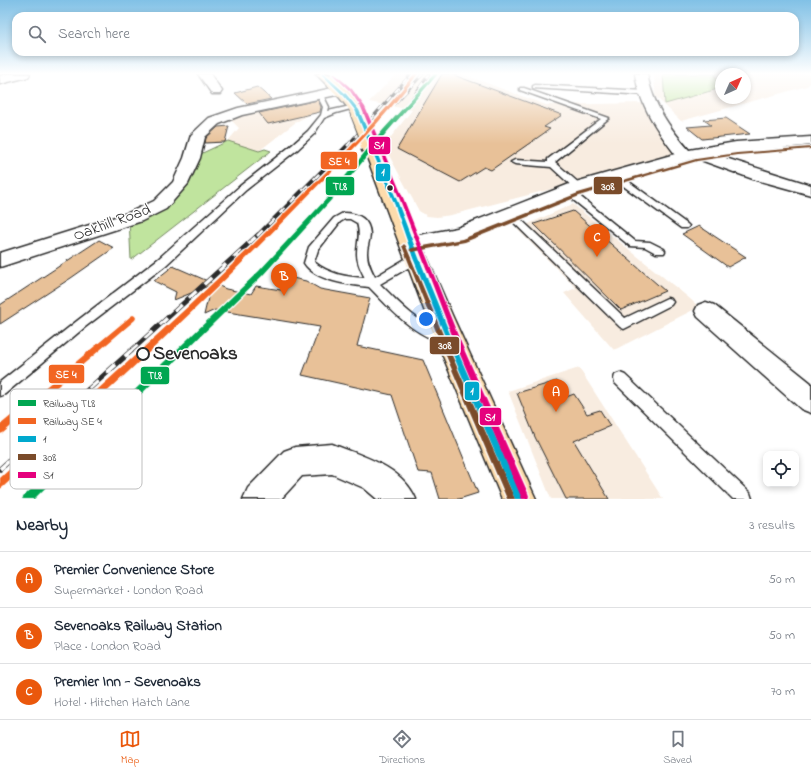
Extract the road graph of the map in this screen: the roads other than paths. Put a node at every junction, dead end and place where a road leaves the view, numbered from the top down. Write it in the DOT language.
graph roads {
  1 [pos="309,97"];
  2 [pos="321,97"];
  3 [pos="348,97"];
  4 [pos="546,97"];
  5 [pos="648,97"];
  6 [pos="356,108"];
  7 [pos="324,114"];
  8 [pos="811,141"];
  9 [pos="691,155"];
  10 [pos="515,162"];
  11 [pos="553,165"];
  12 [pos="614,175"];
  13 [pos="573,190"];
  14 [pos="811,190"];
  15 [pos="509,213"];
  16 [pos="684,226"];
  17 [pos="414,250"];
  18 [pos="660,251"];
  19 [pos="21,253"];
  20 [pos="0,260"];
  21 [pos="0,272"];
  22 [pos="372,283"];
  23 [pos="667,302"];
  24 [pos="706,311"];
  25 [pos="450,341"];
  26 [pos="620,378"];
  27 [pos="0,390"];
  28 [pos="811,400"];
  29 [pos="259,499"];
  30 [pos="400,499"];
  31 [pos="519,499"];
  32 [pos="744,499"];
  1 -- 19 [label="street, Oakhill Road"];
  2 -- 7 [label="lane"];
  3 -- 6 [label="main road"];
  4 -- 11 [label="lane"];
  5 -- 9 [label="street"];
  6 -- 7 [label="lane"];
  6 -- 17 [label="main road, bridge"];
  7 -- 27 [label="lane"];
  8 -- 9 [label="street"];
  9 -- 12 [label="street"];
  9 -- 14 [label="street"];
  10 -- 11 [label="lane"];
  11 -- 13 [label="lane"];
  12 -- 13 [label="street"];
  12 -- 16 [label="lane"];
  13 -- 15 [label="street"];
  13 -- 18 [label="lane"];
  15 -- 17 [label="street"];
  15 -- 23 [label="lane"];
  17 -- 22 [label="lane"];
  17 -- 25 [label="main road"];
  19 -- 20 [label="street, Oakhill Road"];
  19 -- 21 [label="street"];
  22 -- 22 [label="lane"];
  22 -- 25 [label="lane"];
  24 -- 28 [label="street"];
  25 -- 31 [label="main road"];
  26 -- 32 [label="lane"];
  29 -- 30 [label="street"];
}
